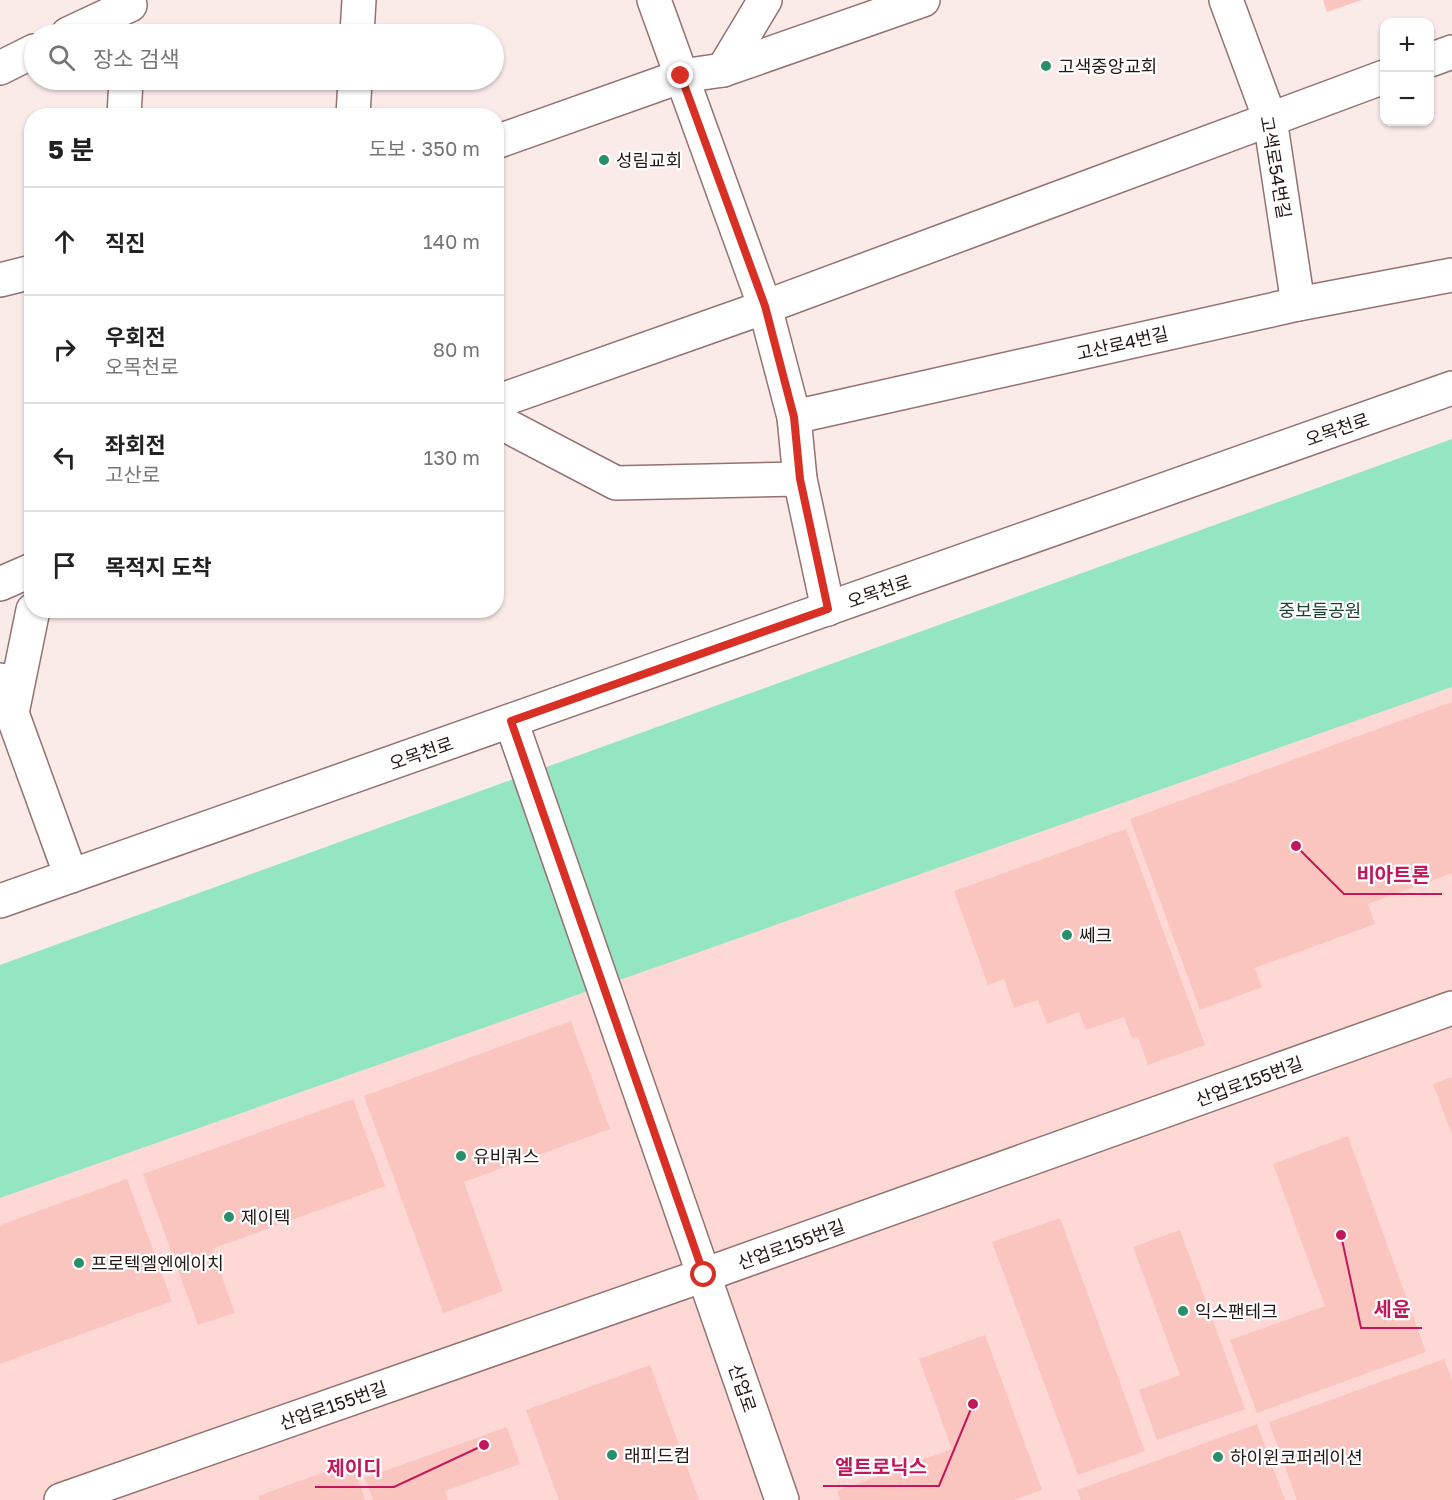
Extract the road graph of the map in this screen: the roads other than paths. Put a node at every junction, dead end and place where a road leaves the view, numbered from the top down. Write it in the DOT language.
graph roads {
  1 [pos="359,0"];
  2 [pos="654,0"];
  3 [pos="765,0"];
  4 [pos="923,0"];
  5 [pos="1226,0"];
  6 [pos="129,13"];
  7 [pos="97,24"];
  8 [pos="358,24"];
  9 [pos="1452,52"];
  10 [pos="24,56"];
  11 [pos="1434,59"];
  12 [pos="0,68"];
  13 [pos="723,70"];
  14 [pos="681,76"];
  15 [pos="1380,78"];
  16 [pos="125,90"];
  17 [pos="354,90"];
  18 [pos="124,108"];
  19 [pos="353,108"];
  20 [pos="1270,119"];
  21 [pos="504,139"];
  22 [pos="24,274"];
  23 [pos="1452,274"];
  24 [pos="0,280"];
  25 [pos="1298,304"];
  26 [pos="765,306"];
  27 [pos="1452,388"];
  28 [pos="504,399"];
  29 [pos="794,417"];
  30 [pos="504,424"];
  31 [pos="800,479"];
  32 [pos="24,574"];
  33 [pos="0,584"];
  34 [pos="828,609"];
  35 [pos="31,618"];
  36 [pos="0,680"];
  37 [pos="12,713"];
  38 [pos="511,721"];
  39 [pos="71,876"];
  40 [pos="0,901"];
  41 [pos="1452,1008"];
  42 [pos="704,1275"];
  43 [pos="61,1500"];
  44 [pos="782,1500"];
  1 -- 8 [label="street"];
  2 -- 14 [label="street"];
  3 -- 13 [label="street"];
  4 -- 13 [label="street"];
  5 -- 20 [label="street, 고색로54번길"];
  6 -- 7 [label="street"];
  9 -- 11 [label="street"];
  10 -- 12 [label="street"];
  13 -- 14 [label="street"];
  14 -- 21 [label="street"];
  14 -- 26 [label="street"];
  15 -- 20 [label="street"];
  16 -- 18 [label="street"];
  17 -- 19 [label="street"];
  20 -- 25 [label="street, 고색로54번길"];
  20 -- 26 [label="street"];
  22 -- 24 [label="street"];
  23 -- 25 [label="street, 고산로4번길"];
  25 -- 29 [label="street, 고산로4번길"];
  26 -- 28 [label="street"];
  26 -- 29 [label="street"];
  27 -- 34 [label="street, 오목천로"];
  29 -- 31 [label="street"];
  30 -- 31 [label="street"];
  31 -- 34 [label="street"];
  32 -- 33 [label="street"];
  34 -- 38 [label="street, 오목천로"];
  35 -- 37 [label="street"];
  36 -- 37 [label="street"];
  37 -- 39 [label="street"];
  38 -- 39 [label="street, 오목천로"];
  38 -- 42 [label="street, 산업로"];
  39 -- 40 [label="street, 오목천로"];
  41 -- 42 [label="street, 산업로155번길"];
  42 -- 43 [label="street, 산업로155번길"];
  42 -- 44 [label="street, 산업로"];
}
